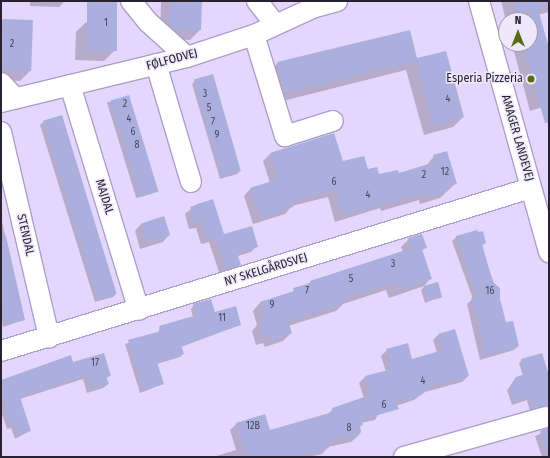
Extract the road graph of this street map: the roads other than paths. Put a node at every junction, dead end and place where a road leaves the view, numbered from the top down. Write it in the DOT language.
graph roads {
  1 [pos="131,1"];
  2 [pos="257,1"];
  3 [pos="337,1"];
  4 [pos="479,1"];
  5 [pos="275,24"];
  6 [pos="254,36"];
  7 [pos="187,57"];
  8 [pos="156,64"];
  9 [pos="1,83"];
  10 [pos="70,85"];
  11 [pos="8,100"];
  12 [pos="333,121"];
  13 [pos="1,132"];
  14 [pos="191,182"];
  15 [pos="531,188"];
  16 [pos="549,252"];
  17 [pos="139,310"];
  18 [pos="49,337"];
  19 [pos="1,351"];
  20 [pos="546,417"];
  21 [pos="404,457"];
  1 -- 7 [label="street"];
  2 -- 5 [label="street"];
  3 -- 5 [label="street, FØLFODVEJ"];
  4 -- 15 [label="street, AMAGER LANDEVEJ"];
  5 -- 6 [label="street, FØLFODVEJ"];
  6 -- 7 [label="street, FØLFODVEJ"];
  6 -- 12 [label="street"];
  7 -- 8 [label="street, FØLFODVEJ"];
  8 -- 10 [label="street, FØLFODVEJ"];
  8 -- 14 [label="street"];
  9 -- 11 [label="street"];
  10 -- 11 [label="street, FØLFODVEJ"];
  10 -- 17 [label="street, MAJDAL"];
  13 -- 18 [label="street, STENDAL"];
  15 -- 16 [label="street, AMAGER LANDEVEJ"];
  15 -- 17 [label="street, NY SKELGÅRDSVEJ"];
  17 -- 18 [label="street, NY SKELGÅRDSVEJ"];
  18 -- 19 [label="street, NY SKELGÅRDSVEJ"];
  20 -- 21 [label="street"];
}
